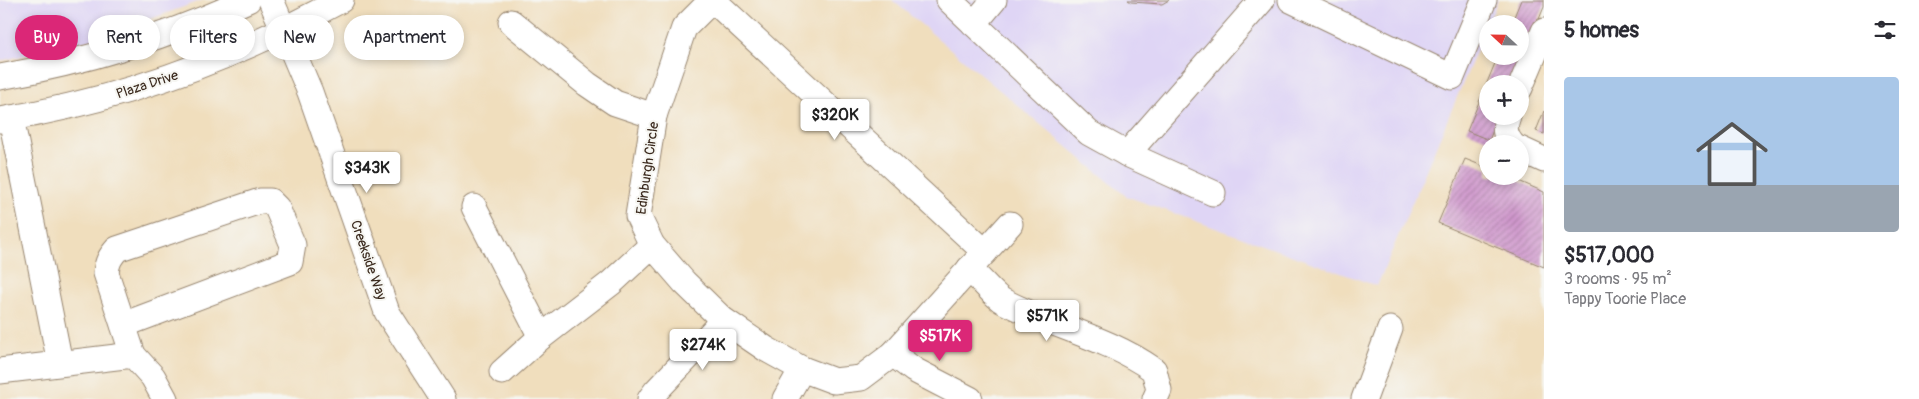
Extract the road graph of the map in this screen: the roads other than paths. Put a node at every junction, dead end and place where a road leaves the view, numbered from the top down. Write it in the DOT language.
graph roads {
  1 [pos="248,0"];
  2 [pos="271,0"];
  3 [pos="341,0"];
  4 [pos="713,0"];
  5 [pos="949,0"];
  6 [pos="994,0"];
  7 [pos="1262,0"];
  8 [pos="1291,0"];
  9 [pos="1484,0"];
  10 [pos="278,15"];
  11 [pos="313,15"];
  12 [pos="511,22"];
  13 [pos="974,24"];
  14 [pos="1544,30"];
  15 [pos="265,39"];
  16 [pos="297,60"];
  17 [pos="1525,75"];
  18 [pos="0,77"];
  19 [pos="654,116"];
  20 [pos="6,119"];
  21 [pos="1529,153"];
  22 [pos="1127,154"];
  23 [pos="1544,160"];
  24 [pos="1213,193"];
  25 [pos="474,207"];
  26 [pos="1010,224"];
  27 [pos="652,245"];
  28 [pos="977,261"];
  29 [pos="722,319"];
  30 [pos="123,324"];
  31 [pos="1390,329"];
  32 [pos="541,337"];
  33 [pos="893,354"];
  34 [pos="133,355"];
  35 [pos="60,363"];
  36 [pos="802,368"];
  37 [pos="0,371"];
  38 [pos="502,372"];
  39 [pos="165,399"];
  40 [pos="443,399"];
  41 [pos="650,399"];
  42 [pos="785,399"];
  43 [pos="970,399"];
  44 [pos="1155,399"];
  45 [pos="1364,399"];
  1 -- 18 [label="street"];
  2 -- 10 [label="street, Creekside Way"];
  3 -- 11 [label="street, Plaza Drive"];
  4 -- 19 [label="street, Edinburgh Circle"];
  4 -- 28 [label="street, Edinburgh Circle"];
  5 -- 13 [label="street"];
  6 -- 13 [label="street"];
  7 -- 22 [label="street"];
  8 -- 9 [label="street"];
  12 -- 19 [label="street"];
  13 -- 22 [label="street"];
  14 -- 17 [label="street"];
  15 -- 20 [label="street, Plaza Drive"];
  16 -- 40 [label="street, Creekside Way"];
  19 -- 27 [label="street, Edinburgh Circle"];
  20 -- 35 [label="street"];
  21 -- 23 [label="street"];
  22 -- 24 [label="street"];
  25 -- 32 [label="street"];
  26 -- 28 [label="street, Edinburgh Circle"];
  27 -- 29 [label="street, Edinburgh Circle"];
  27 -- 32 [label="street"];
  28 -- 33 [label="street, Edinburgh Circle"];
  28 -- 44 [label="street"];
  29 -- 36 [label="street, Edinburgh Circle"];
  29 -- 41 [label="street"];
  30 -- 30 [label="street"];
  30 -- 34 [label="street"];
  31 -- 45 [label="street"];
  32 -- 38 [label="street"];
  33 -- 36 [label="street, Edinburgh Circle"];
  33 -- 43 [label="street"];
  34 -- 35 [label="street"];
  34 -- 39 [label="street"];
  35 -- 37 [label="street"];
  36 -- 42 [label="street"];
}
